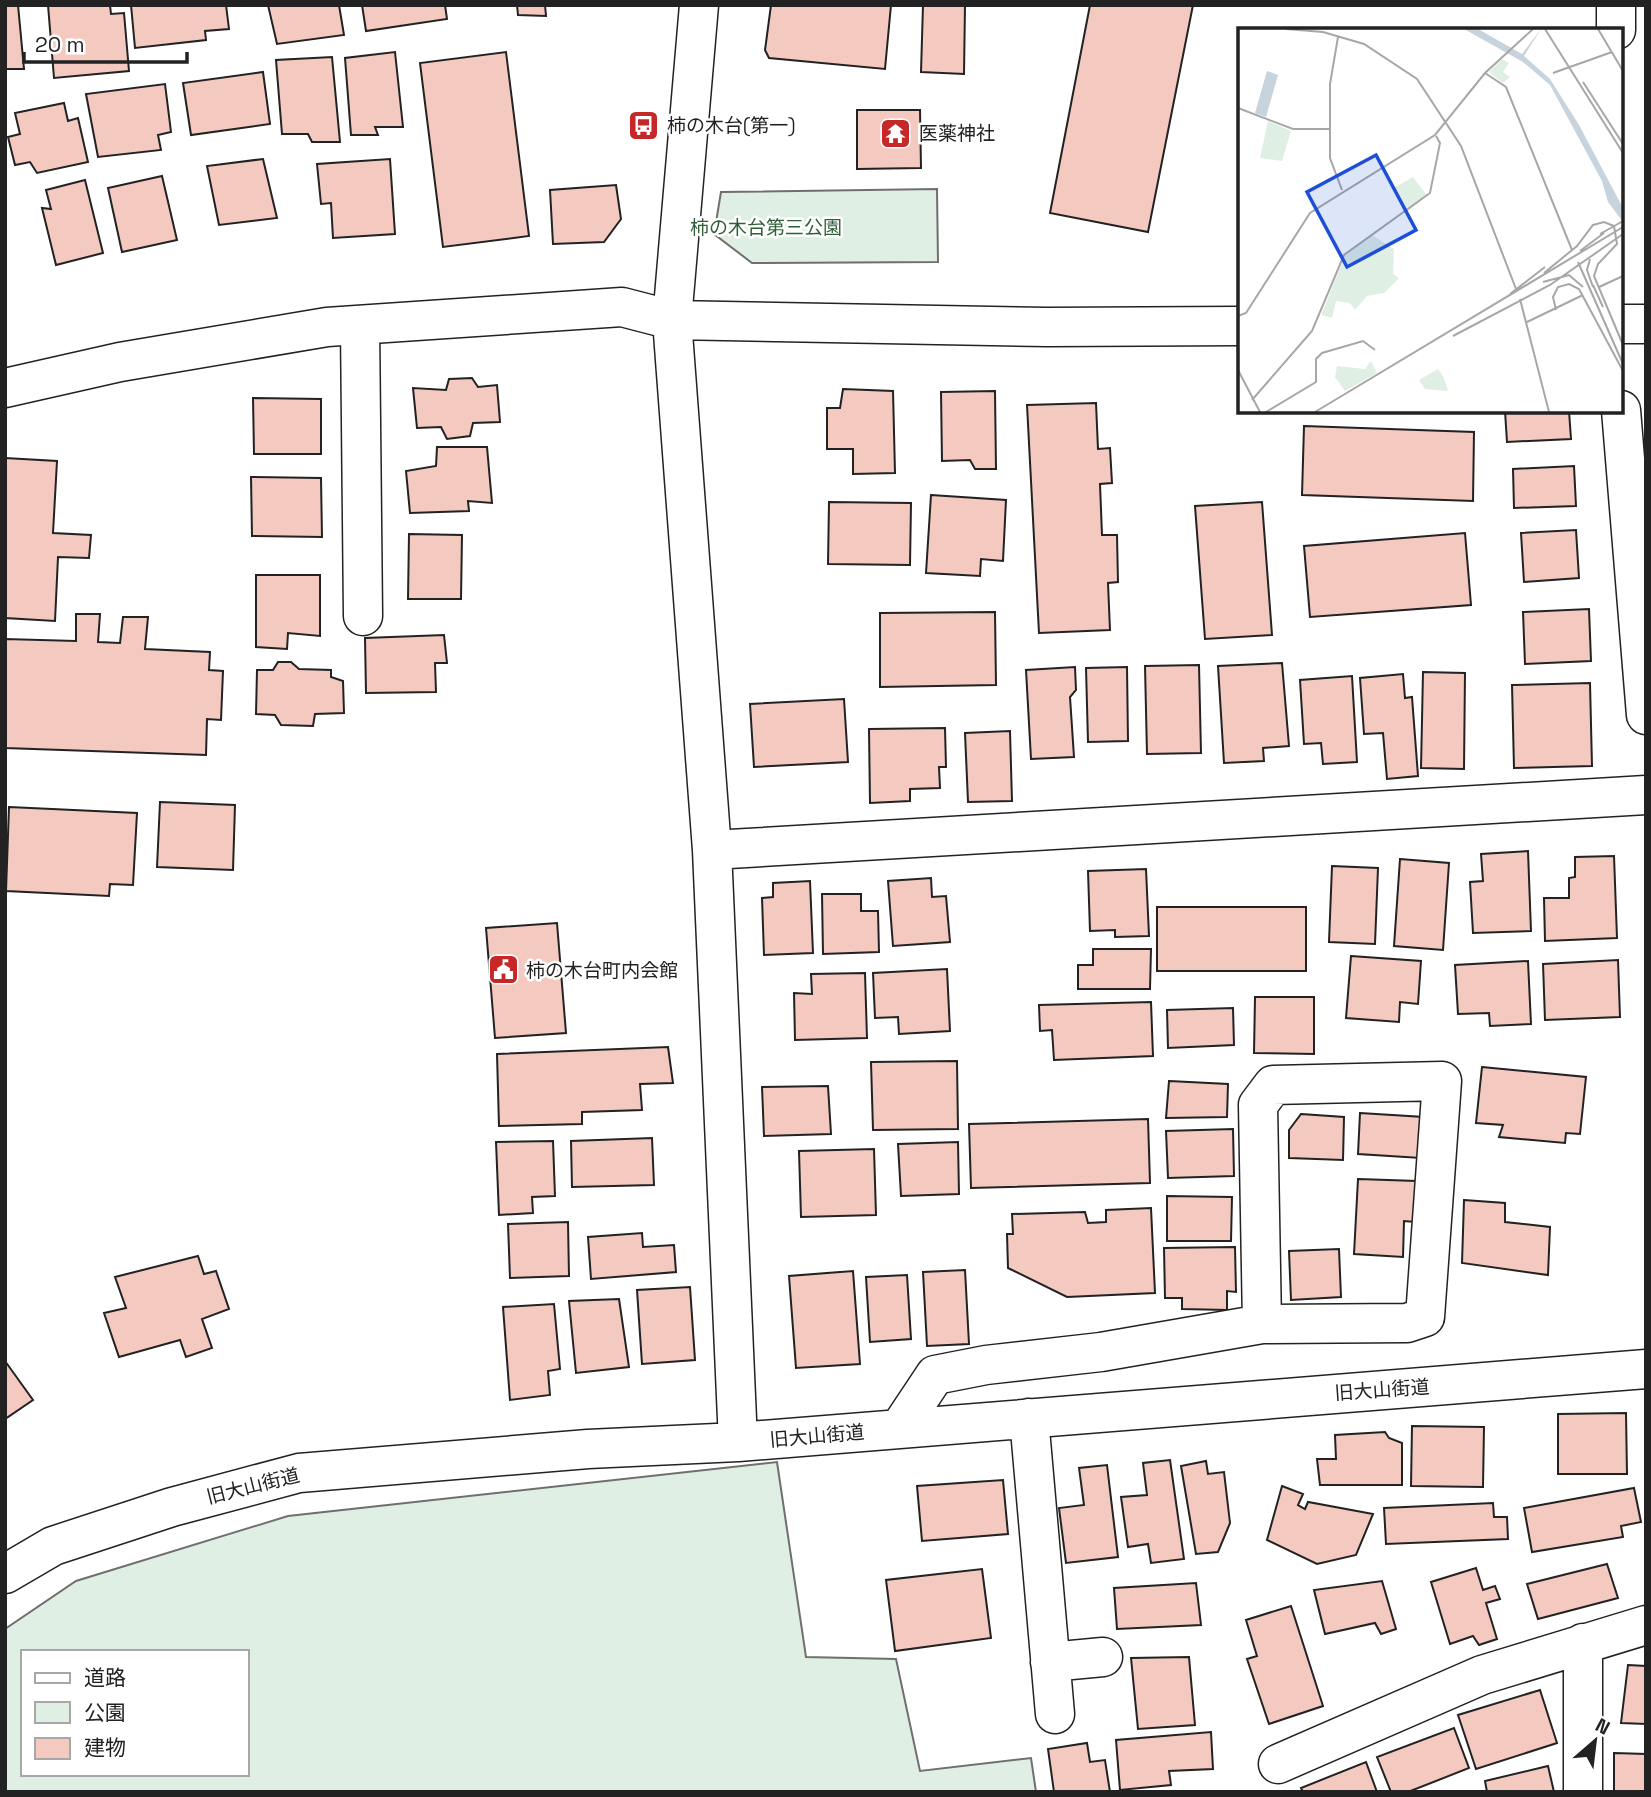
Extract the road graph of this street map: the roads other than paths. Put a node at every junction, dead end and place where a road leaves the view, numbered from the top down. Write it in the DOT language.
graph roads {
  1 [pos="699,5"];
  2 [pos="1616,5"];
  3 [pos="1616,28"];
  4 [pos="672,320"];
  5 [pos="1623,324"];
  6 [pos="1646,324"];
  7 [pos="360,325"];
  8 [pos="1238,326"];
  9 [pos="5,388"];
  10 [pos="1621,413"];
  11 [pos="363,616"];
  12 [pos="1646,715"];
  13 [pos="1646,796"];
  14 [pos="712,850"];
  15 [pos="1262,1324"];
  16 [pos="1646,1369"];
  17 [pos="1029,1418"];
  18 [pos="899,1429"];
  19 [pos="738,1442"];
  20 [pos="5,1574"];
  21 [pos="1646,1625"];
  22 [pos="1583,1643"];
  23 [pos="1103,1657"];
  24 [pos="1050,1662"];
  25 [pos="1055,1714"];
  26 [pos="1278,1764"];
  27 [pos="1583,1792"];
  1 -- 4 [label="street"];
  2 -- 3 [label="street"];
  4 -- 7 [label="street"];
  4 -- 8 [label="street"];
  4 -- 14 [label="street"];
  5 -- 6 [label="street"];
  7 -- 9 [label="street"];
  7 -- 11 [label="street"];
  10 -- 12 [label="street"];
  13 -- 14 [label="street"];
  14 -- 19 [label="street"];
  15 -- 15 [label="street"];
  15 -- 18 [label="street"];
  16 -- 17 [label="street, 旧大山街道"];
  17 -- 18 [label="street, 旧大山街道"];
  17 -- 24 [label="street"];
  18 -- 19 [label="street, 旧大山街道"];
  19 -- 20 [label="street, 旧大山街道"];
  21 -- 22 [label="street"];
  22 -- 26 [label="street"];
  22 -- 27 [label="street"];
  23 -- 24 [label="street"];
  24 -- 25 [label="street"];
}
